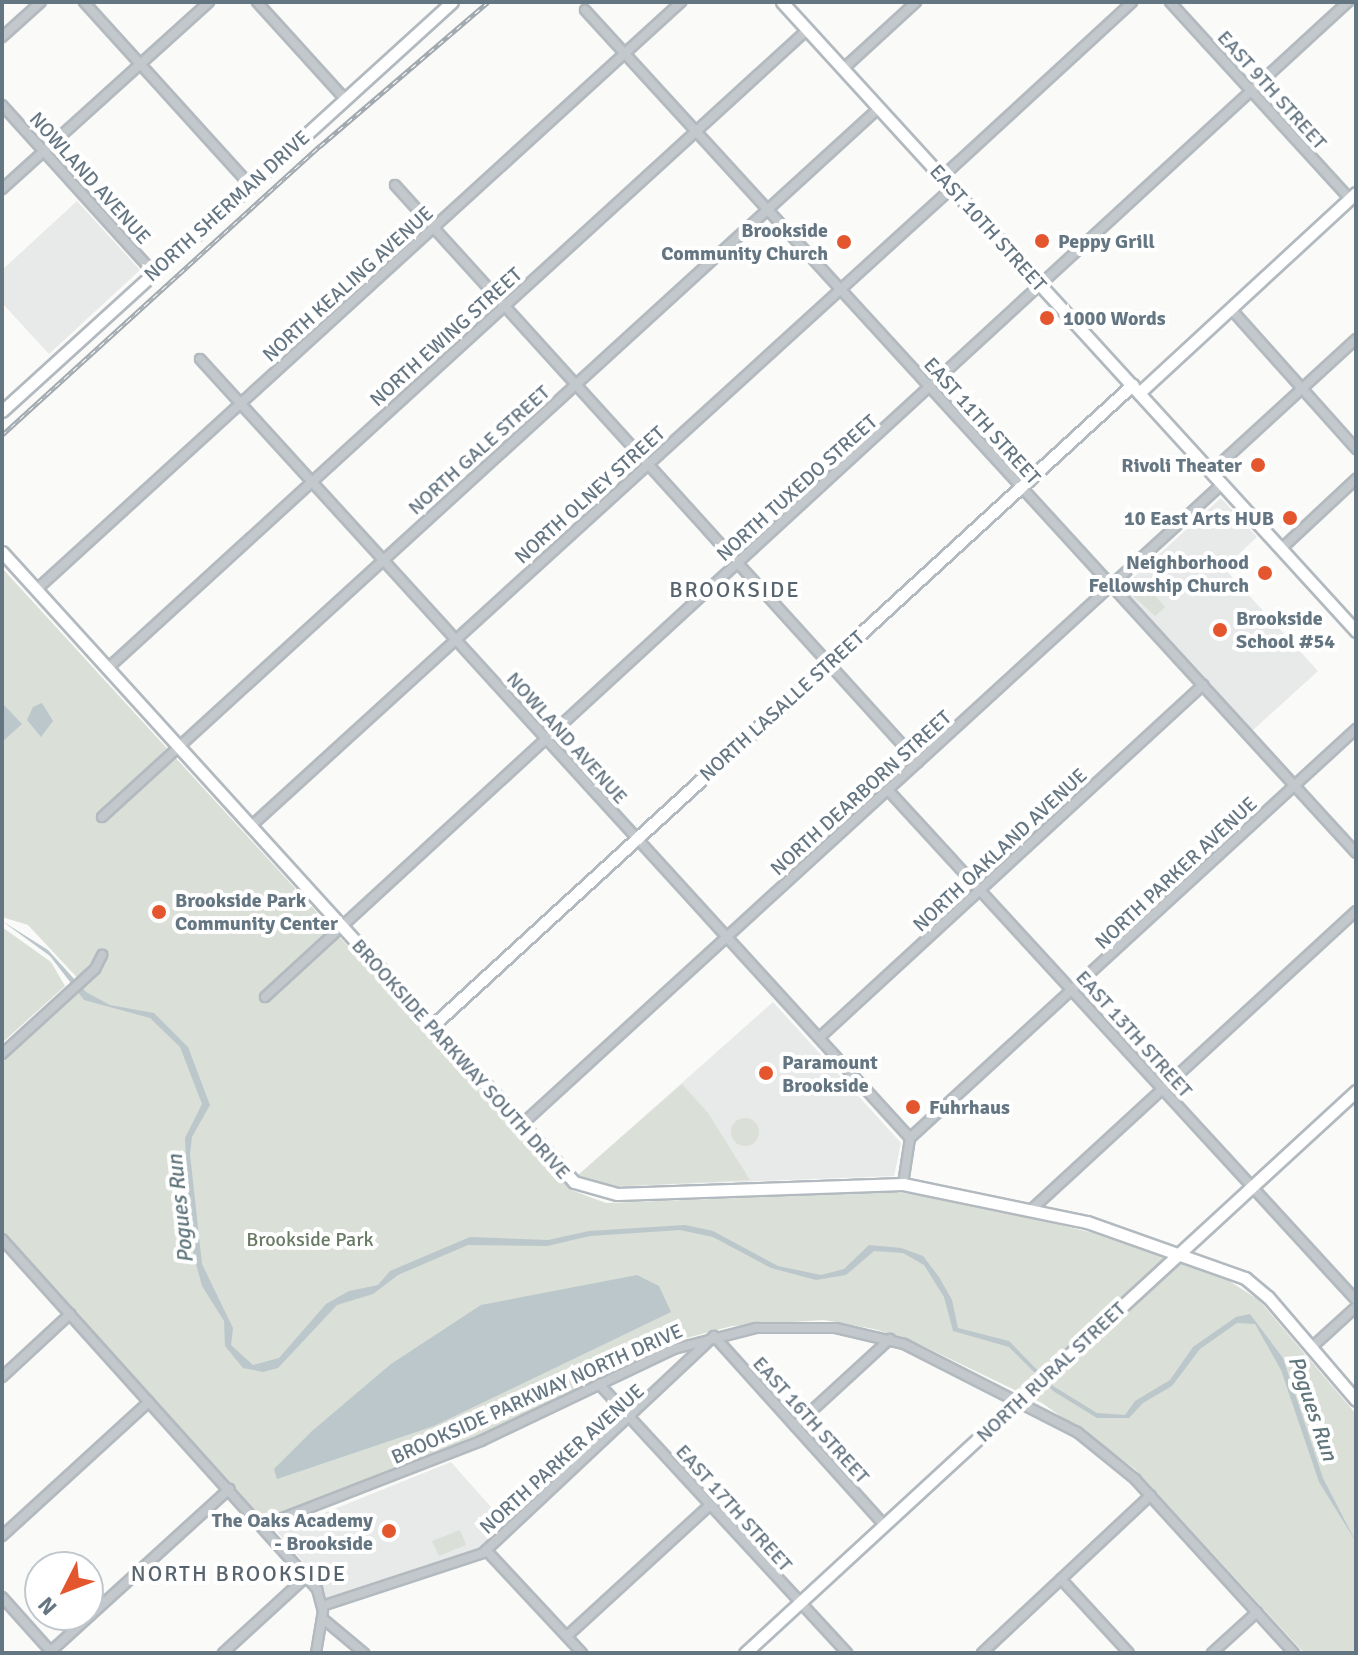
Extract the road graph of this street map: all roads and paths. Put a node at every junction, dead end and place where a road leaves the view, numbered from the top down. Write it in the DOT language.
graph roads {
  1 [pos="41,2"];
  2 [pos="84,2"];
  3 [pos="209,2"];
  4 [pos="257,2"];
  5 [pos="452,2"];
  6 [pos="681,2"];
  7 [pos="782,2"];
  8 [pos="916,2"];
  9 [pos="1132,2"];
  10 [pos="1170,2"];
  11 [pos="1348,2"];
  12 [pos="585,10"];
  13 [pos="807,30"];
  14 [pos="2,37"];
  15 [pos="625,53"];
  16 [pos="140,65"];
  17 [pos="843,69"];
  18 [pos="1252,91"];
  19 [pos="345,99"];
  20 [pos="2,105"];
  21 [pos="879,108"];
  22 [pos="697,131"];
  23 [pos="44,152"];
  24 [pos="942,177"];
  25 [pos="250,185"];
  26 [pos="395,185"];
  27 [pos="952,188"];
  28 [pos="2,189"];
  29 [pos="1353,196"];
  30 [pos="768,209"];
  31 [pos="433,227"];
  32 [pos="154,273"];
  33 [pos="1041,285"];
  34 [pos="841,289"];
  35 [pos="505,306"];
  36 [pos="1231,309"];
  37 [pos="1356,339"];
  38 [pos="200,359"];
  39 [pos="576,384"];
  40 [pos="931,388"];
  41 [pos="1135,389"];
  42 [pos="1302,389"];
  43 [pos="241,403"];
  44 [pos="2,411"];
  45 [pos="1356,449"];
  46 [pos="648,464"];
  47 [pos="1211,472"];
  48 [pos="1356,479"];
  49 [pos="312,481"];
  50 [pos="1222,484"];
  51 [pos="1021,487"];
  52 [pos="1281,549"];
  53 [pos="2,552"];
  54 [pos="383,560"];
  55 [pos="738,563"];
  56 [pos="1112,585"];
  57 [pos="36,590"];
  58 [pos="1356,631"];
  59 [pos="455,639"];
  60 [pos="828,663"];
  61 [pos="107,669"];
  62 [pos="1203,685"];
  63 [pos="1356,729"];
  64 [pos="546,739"];
  65 [pos="178,747"];
  66 [pos="918,762"];
  67 [pos="1294,786"];
  68 [pos="888,790"];
  69 [pos="102,817"];
  70 [pos="250,827"];
  71 [pos="637,838"];
  72 [pos="1356,853"];
  73 [pos="980,890"];
  74 [pos="1356,911"];
  75 [pos="341,927"];
  76 [pos="727,937"];
  77 [pos="102,955"];
  78 [pos="1072,990"];
  79 [pos="265,997"];
  80 [pos="431,1027"];
  81 [pos="819,1038"];
  82 [pos="2,1054"];
  83 [pos="1162,1089"];
  84 [pos="1356,1091"];
  85 [pos="520,1126"];
  86 [pos="910,1138"];
  87 [pos="903,1184"];
  88 [pos="1252,1187"];
  89 [pos="1032,1209"];
  90 [pos="2,1239"];
  91 [pos="1182,1252"];
  92 [pos="1356,1300"];
  93 [pos="1356,1307"];
  94 [pos="70,1314"];
  95 [pos="714,1336"];
  96 [pos="890,1339"];
  97 [pos="1312,1347"];
  98 [pos="2,1377"];
  99 [pos="599,1384"];
  100 [pos="1021,1400"];
  101 [pos="1356,1400"];
  102 [pos="149,1402"];
  103 [pos="630,1418"];
  104 [pos="795,1426"];
  105 [pos="229,1489"];
  106 [pos="1151,1495"];
  107 [pos="710,1505"];
  108 [pos="884,1525"];
  109 [pos="262,1526"];
  110 [pos="2,1536"];
  111 [pos="486,1550"];
  112 [pos="307,1576"];
  113 [pos="1061,1579"];
  114 [pos="2,1597"];
  115 [pos="800,1603"];
  116 [pos="322,1606"];
  117 [pos="1257,1612"];
  118 [pos="322,1618"];
  119 [pos="567,1636"];
  120 [pos="51,1652"];
  121 [pos="223,1653"];
  122 [pos="316,1653"];
  123 [pos="364,1653"];
  124 [pos="582,1653"];
  125 [pos="745,1653"];
  126 [pos="847,1653"];
  127 [pos="982,1653"];
  128 [pos="1129,1653"];
  129 [pos="1212,1653"];
  130 [pos="1294,1653"];
  1 -- 14 [label="street"];
  2 -- 16 [label="street"];
  3 -- 16 [label="street"];
  4 -- 19 [label="street"];
  5 -- 19 [label="main road, NORTH SHERMAN DRIVE"];
  6 -- 15 [label="street, NORTH KEALING AVENUE"];
  7 -- 13 [label="main road, EAST 10TH STREET"];
  8 -- 17 [label="street"];
  9 -- 24 [label="street"];
  10 -- 18 [label="street, EAST 9TH STREET"];
  11 -- 18 [label="street, NORTH TUXEDO STREET"];
  12 -- 15 [label="street, EAST 11TH STREET"];
  13 -- 17 [label="main road, EAST 10TH STREET"];
  13 -- 22 [label="street, NORTH EWING STREET"];
  15 -- 22 [label="street, EAST 11TH STREET"];
  15 -- 31 [label="street, NORTH KEALING AVENUE"];
  16 -- 23 [label="street"];
  16 -- 25 [label="street"];
  17 -- 21 [label="main road, EAST 10TH STREET"];
  18 -- 29 [label="street, EAST 9TH STREET"];
  18 -- 33 [label="street, NORTH TUXEDO STREET"];
  19 -- 25 [label="main road, NORTH SHERMAN DRIVE"];
  20 -- 23 [label="street, NOWLAND AVENUE"];
  21 -- 24 [label="main road, EAST 10TH STREET"];
  21 -- 30 [label="street, NORTH GALE STREET"];
  22 -- 30 [label="street, EAST 11TH STREET"];
  22 -- 35 [label="street, NORTH EWING STREET"];
  23 -- 28 [label="street"];
  23 -- 32 [label="street, NOWLAND AVENUE"];
  24 -- 27 [label="main road, EAST 10TH STREET"];
  25 -- 32 [label="main road, NORTH SHERMAN DRIVE"];
  26 -- 31 [label="street"];
  27 -- 33 [label="main road, EAST 10TH STREET"];
  27 -- 34 [label="street, NORTH OLNEY STREET"];
  29 -- 36 [label="main road, NORTH LASALLE STREET"];
  30 -- 34 [label="street, EAST 11TH STREET"];
  30 -- 39 [label="street, NORTH GALE STREET"];
  31 -- 35 [label="street"];
  31 -- 43 [label="street, NORTH KEALING AVENUE"];
  32 -- 44 [label="main road, NORTH SHERMAN DRIVE"];
  33 -- 40 [label="street, NORTH TUXEDO STREET"];
  33 -- 41 [label="main road, EAST 10TH STREET"];
  34 -- 40 [label="street, EAST 11TH STREET"];
  34 -- 46 [label="street, NORTH OLNEY STREET"];
  35 -- 39 [label="street"];
  35 -- 49 [label="street, NORTH EWING STREET"];
  36 -- 41 [label="main road, NORTH LASALLE STREET"];
  36 -- 42 [label="street"];
  37 -- 42 [label="street"];
  38 -- 43 [label="street, NOWLAND AVENUE"];
  39 -- 46 [label="street"];
  39 -- 54 [label="street, NORTH GALE STREET"];
  40 -- 51 [label="street, EAST 11TH STREET"];
  40 -- 55 [label="street, NORTH TUXEDO STREET"];
  41 -- 47 [label="main road, EAST 10TH STREET"];
  41 -- 51 [label="main road, NORTH LASALLE STREET"];
  42 -- 45 [label="street"];
  42 -- 47 [label="street"];
  43 -- 49 [label="street, NOWLAND AVENUE"];
  43 -- 57 [label="street, NORTH KEALING AVENUE"];
  46 -- 55 [label="street"];
  46 -- 59 [label="street, NORTH OLNEY STREET"];
  47 -- 50 [label="main road, EAST 10TH STREET"];
  48 -- 52 [label="street"];
  49 -- 54 [label="street, NOWLAND AVENUE"];
  49 -- 61 [label="street, NORTH EWING STREET"];
  50 -- 52 [label="main road, EAST 10TH STREET"];
  50 -- 56 [label="street, NORTH DEARBORN STREET"];
  51 -- 56 [label="street, EAST 11TH STREET"];
  51 -- 60 [label="main road, NORTH LASALLE STREET"];
  52 -- 58 [label="main road, EAST 10TH STREET"];
  53 -- 57 [label="main road, BROOKSIDE PARKWAY SOUTH DRIVE"];
  54 -- 59 [label="street, NOWLAND AVENUE"];
  54 -- 65 [label="street, NORTH GALE STREET"];
  55 -- 60 [label="street"];
  55 -- 64 [label="street, NORTH TUXEDO STREET"];
  56 -- 62 [label="street, EAST 11TH STREET"];
  56 -- 66 [label="street, NORTH DEARBORN STREET"];
  57 -- 61 [label="main road, BROOKSIDE PARKWAY SOUTH DRIVE"];
  59 -- 64 [label="street, NOWLAND AVENUE"];
  59 -- 70 [label="street, NORTH OLNEY STREET"];
  60 -- 66 [label="street"];
  60 -- 71 [label="main road, NORTH LASALLE STREET"];
  61 -- 65 [label="main road, BROOKSIDE PARKWAY SOUTH DRIVE"];
  62 -- 67 [label="street, EAST 11TH STREET"];
  62 -- 73 [label="street, NORTH OAKLAND AVENUE"];
  63 -- 67 [label="street, NORTH PARKER AVENUE"];
  64 -- 71 [label="street, NOWLAND AVENUE"];
  64 -- 75 [label="street, NORTH TUXEDO STREET"];
  65 -- 69 [label="street, NORTH GALE STREET"];
  65 -- 70 [label="main road, BROOKSIDE PARKWAY SOUTH DRIVE"];
  66 -- 68 [label="street, NORTH DEARBORN STREET"];
  67 -- 72 [label="street, EAST 11TH STREET"];
  67 -- 78 [label="street, NORTH PARKER AVENUE"];
  68 -- 73 [label="street, EAST 13TH STREET"];
  68 -- 76 [label="street, NORTH DEARBORN STREET"];
  70 -- 75 [label="main road, BROOKSIDE PARKWAY SOUTH DRIVE"];
  71 -- 76 [label="street, NOWLAND AVENUE"];
  71 -- 80 [label="main road, NORTH LASALLE STREET"];
  73 -- 78 [label="street, EAST 13TH STREET"];
  73 -- 81 [label="street, NORTH OAKLAND AVENUE"];
  74 -- 83 [label="street"];
  75 -- 79 [label="street, NORTH TUXEDO STREET"];
  75 -- 80 [label="main road, BROOKSIDE PARKWAY SOUTH DRIVE"];
  76 -- 81 [label="street, NOWLAND AVENUE"];
  76 -- 85 [label="street, NORTH DEARBORN STREET"];
  77 -- 82 [label="street"];
  78 -- 83 [label="street, EAST 13TH STREET"];
  78 -- 86 [label="street, NORTH PARKER AVENUE"];
  80 -- 85 [label="main road, BROOKSIDE PARKWAY SOUTH DRIVE"];
  81 -- 86 [label="street, NOWLAND AVENUE"];
  83 -- 88 [label="street, EAST 13TH STREET"];
  83 -- 89 [label="street"];
  84 -- 88 [label="main road, NORTH RURAL STREET"];
  85 -- 87 [label="main road, BROOKSIDE PARKWAY SOUTH DRIVE"];
  86 -- 87 [label="street"];
  87 -- 89 [label="main road, BROOKSIDE PARKWAY SOUTH DRIVE"];
  88 -- 91 [label="main road, NORTH RURAL STREET"];
  88 -- 92 [label="street, EAST 13TH STREET"];
  89 -- 91 [label="main road, BROOKSIDE PARKWAY SOUTH DRIVE"];
  90 -- 94 [label="street"];
  91 -- 97 [label="main road, BROOKSIDE PARKWAY SOUTH DRIVE"];
  91 -- 100 [label="main road, NORTH RURAL STREET"];
  93 -- 97 [label="street"];
  94 -- 98 [label="street"];
  94 -- 102 [label="street"];
  95 -- 96 [label="street, BROOKSIDE PARKWAY NORTH DRIVE"];
  95 -- 99 [label="street, BROOKSIDE PARKWAY NORTH DRIVE"];
  95 -- 103 [label="street, NORTH PARKER AVENUE"];
  95 -- 104 [label="street, EAST 16TH STREET"];
  96 -- 100 [label="street, BROOKSIDE PARKWAY NORTH DRIVE"];
  96 -- 104 [label="street"];
  97 -- 101 [label="main road, BROOKSIDE PARKWAY SOUTH DRIVE"];
  99 -- 103 [label="street, EAST 17TH STREET"];
  99 -- 109 [label="street, BROOKSIDE PARKWAY NORTH DRIVE"];
  100 -- 106 [label="street, BROOKSIDE PARKWAY NORTH DRIVE"];
  100 -- 108 [label="main road, NORTH RURAL STREET"];
  102 -- 105 [label="street"];
  102 -- 110 [label="street"];
  103 -- 107 [label="street, EAST 17TH STREET"];
  103 -- 111 [label="street, NORTH PARKER AVENUE"];
  104 -- 108 [label="street, EAST 16TH STREET"];
  105 -- 109 [label="street"];
  105 -- 120 [label="street"];
  106 -- 113 [label="street"];
  106 -- 117 [label="street, BROOKSIDE PARKWAY NORTH DRIVE"];
  107 -- 115 [label="street, EAST 17TH STREET"];
  107 -- 119 [label="street"];
  108 -- 115 [label="main road, NORTH RURAL STREET"];
  109 -- 112 [label="street"];
  111 -- 116 [label="street, NORTH PARKER AVENUE"];
  111 -- 119 [label="street"];
  112 -- 116 [label="street"];
  112 -- 121 [label="street"];
  113 -- 127 [label="street"];
  113 -- 128 [label="street"];
  114 -- 120 [label="street"];
  115 -- 125 [label="main road, NORTH RURAL STREET"];
  115 -- 126 [label="street, EAST 17TH STREET"];
  116 -- 118 [label="street"];
  117 -- 129 [label="street"];
  117 -- 130 [label="street, BROOKSIDE PARKWAY NORTH DRIVE"];
  118 -- 122 [label="street"];
  118 -- 123 [label="street"];
  119 -- 124 [label="street"];
}
